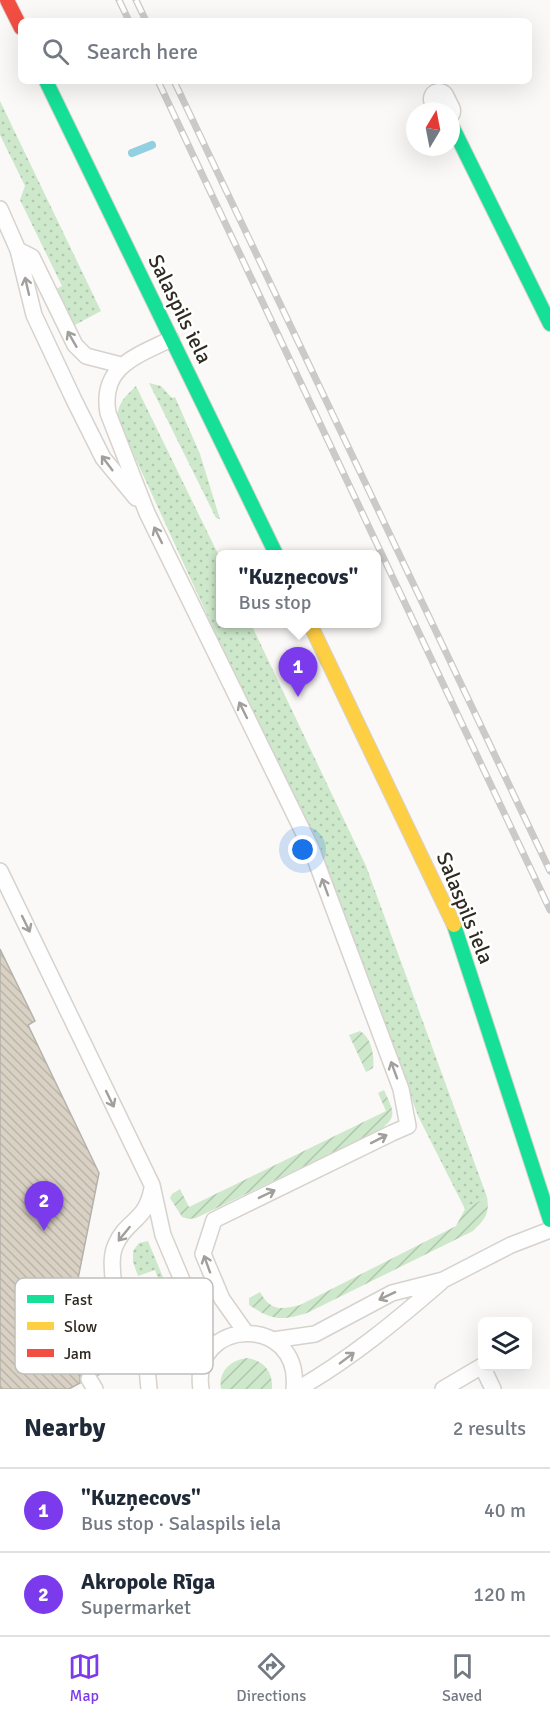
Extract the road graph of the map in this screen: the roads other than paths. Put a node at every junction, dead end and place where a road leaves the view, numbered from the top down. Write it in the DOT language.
graph roads {
  1 [pos="7,0"];
  2 [pos="18,22"];
  3 [pos="47,84"];
  4 [pos="460,141"];
  5 [pos="0,209"];
  6 [pos="18,250"];
  7 [pos="550,324"];
  8 [pos="171,339"];
  9 [pos="121,365"];
  10 [pos="144,508"];
  11 [pos="274,550"];
  12 [pos="312,628"];
  13 [pos="0,871"];
  14 [pos="152,1185"];
  15 [pos="550,1220"];
  16 [pos="550,1230"];
  17 [pos="113,1278"];
  18 [pos="181,1278"];
  19 [pos="443,1280"];
  20 [pos="246,1332"];
  21 [pos="273,1340"];
  22 [pos="213,1348"];
  23 [pos="478,1368"];
  24 [pos="484,1371"];
  25 [pos="148,1374"];
  26 [pos="200,1374"];
  27 [pos="149,1389"];
  28 [pos="201,1389"];
  29 [pos="296,1389"];
  30 [pos="443,1389"];
  31 [pos="493,1389"];
  1 -- 2 [label="street"];
  3 -- 8 [label="street, Salaspils iela"];
  4 -- 7 [label="street"];
  5 -- 6 [label="lane"];
  9 -- 6 [label="lane, one-way"];
  10 -- 6 [label="lane, one-way"];
  8 -- 9 [label="lane"];
  8 -- 11 [label="street, Salaspils iela"];
  9 -- 10 [label="lane"];
  20 -- 10 [label="lane, one-way"];
  12 -- 15 [label="street, Salaspils iela"];
  13 -- 14 [label="lane, one-way"];
  14 -- 17 [label="lane, one-way"];
  14 -- 18 [label="lane"];
  16 -- 19 [label="lane"];
  19 -- 21 [label="lane, one-way"];
  29 -- 19 [label="lane, one-way"];
  20 -- 21 [label="lane"];
  20 -- 22 [label="lane"];
  21 -- 29 [label="lane"];
  23 -- 30 [label="lane"];
  24 -- 31 [label="lane"];
  25 -- 27 [label="lane, one-way"];
  26 -- 28 [label="lane"];
}
